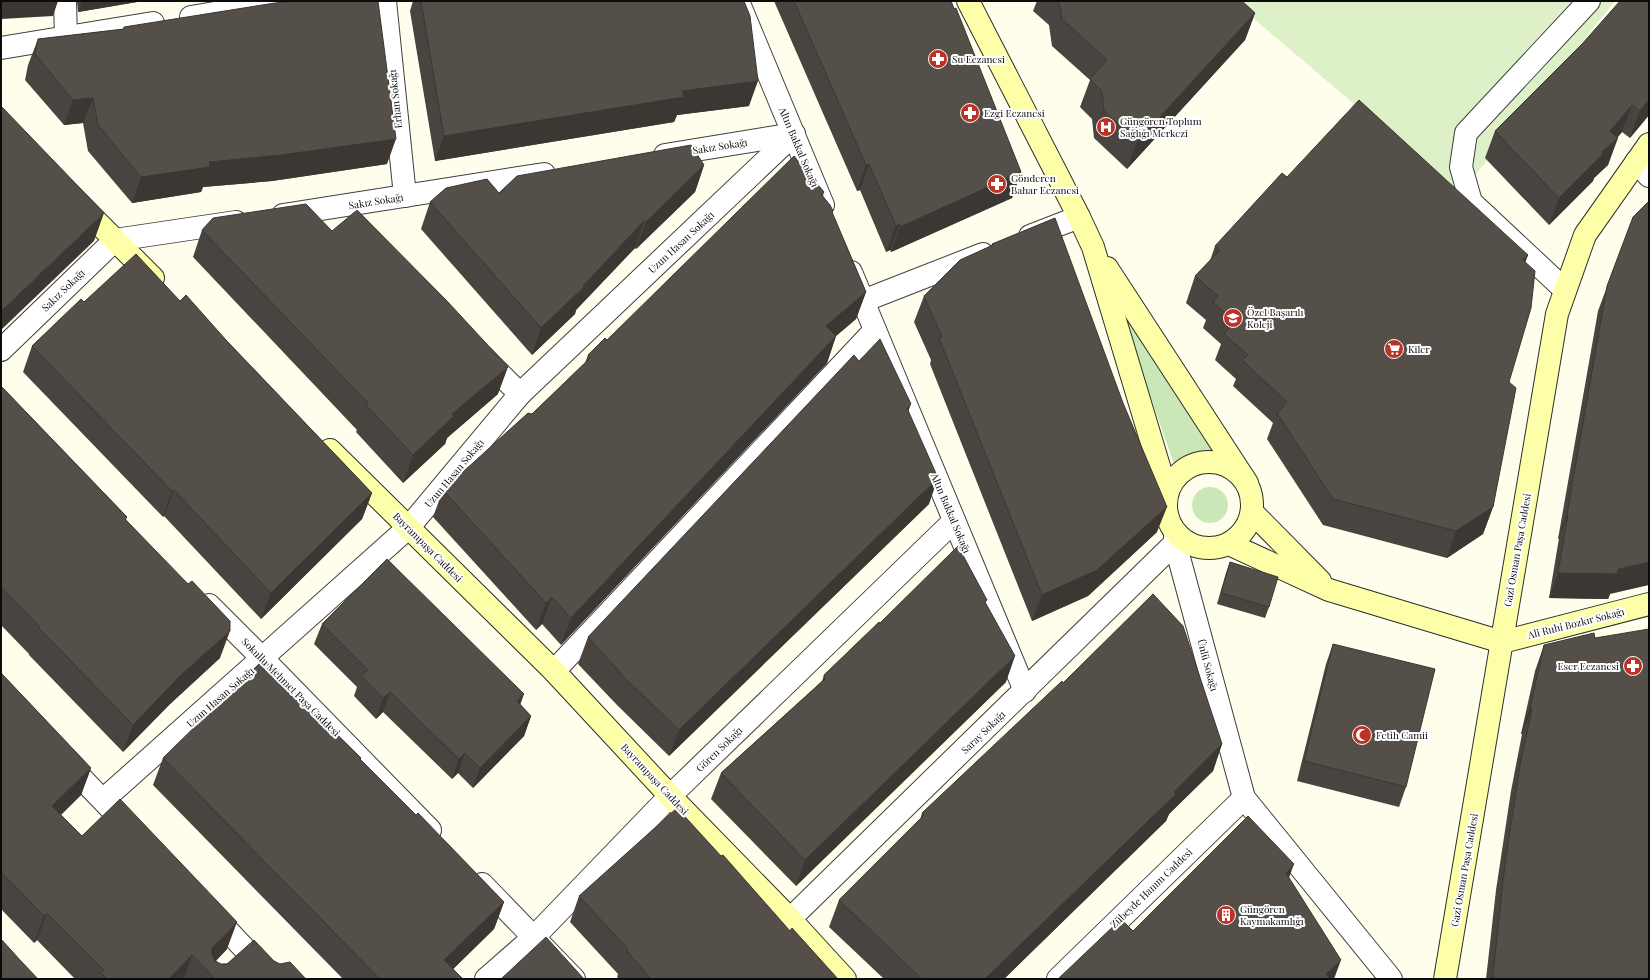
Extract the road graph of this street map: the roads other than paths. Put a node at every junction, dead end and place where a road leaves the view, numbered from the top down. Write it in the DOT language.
graph roads {
  1 [pos="64,1"];
  2 [pos="286,1"];
  3 [pos="386,1"];
  4 [pos="738,1"];
  5 [pos="968,1"];
  6 [pos="1589,1"];
  7 [pos="66,38"];
  8 [pos="1,48"];
  9 [pos="794,134"];
  10 [pos="1649,144"];
  11 [pos="646,158"];
  12 [pos="1643,169"];
  13 [pos="561,172"];
  14 [pos="66,191"];
  15 [pos="405,196"];
  16 [pos="335,207"];
  17 [pos="1079,216"];
  18 [pos="830,221"];
  19 [pos="352,224"];
  20 [pos="115,240"];
  21 [pos="1093,247"];
  22 [pos="842,250"];
  23 [pos="166,290"];
  24 [pos="1566,290"];
  25 [pos="863,301"];
  26 [pos="875,330"];
  27 [pos="470,343"];
  28 [pos="1,350"];
  29 [pos="520,394"];
  30 [pos="318,439"];
  31 [pos="1247,483"];
  32 [pos="1167,493"];
  33 [pos="1252,512"];
  34 [pos="954,521"];
  35 [pos="408,527"];
  36 [pos="1175,538"];
  37 [pos="1229,544"];
  38 [pos="1329,590"];
  39 [pos="195,592"];
  40 [pos="1649,604"];
  41 [pos="1502,642"];
  42 [pos="263,659"];
  43 [pos="554,671"];
  44 [pos="1025,692"];
  45 [pos="49,744"];
  46 [pos="670,796"];
  47 [pos="1244,798"];
  48 [pos="103,800"];
  49 [pos="125,823"];
  50 [pos="446,846"];
  51 [pos="468,869"];
  52 [pos="196,898"];
  53 [pos="790,919"];
  54 [pos="534,937"];
  55 [pos="245,949"];
  56 [pos="229,964"];
  57 [pos="273,979"];
  58 [pos="486,979"];
  59 [pos="574,979"];
  60 [pos="845,979"];
  61 [pos="1058,979"];
  62 [pos="1391,979"];
  63 [pos="1445,979"];
  1 -- 7 [label="street"];
  2 -- 7 [label="street"];
  3 -- 15 [label="street, Erhan Sokağı"];
  4 -- 9 [label="street, Altın Bakkal Sokağı"];
  5 -- 17 [label="street"];
  6 -- 24 [label="street"];
  7 -- 8 [label="street"];
  9 -- 11 [label="street, Sakız Sokağı"];
  9 -- 18 [label="street, Altın Bakkal Sokağı"];
  9 -- 29 [label="street, Uzun Hasan Sokağı"];
  10 -- 12 [label="street, Gazi Osman Paşa Caddesi"];
  12 -- 24 [label="street, Gazi Osman Paşa Caddesi"];
  13 -- 15 [label="street, Sakız Sokağı"];
  14 -- 20 [label="street"];
  15 -- 16 [label="street, Sakız Sokağı"];
  16 -- 19 [label="street"];
  16 -- 20 [label="street, Sakız Sokağı"];
  17 -- 21 [label="street"];
  17 -- 25 [label="street"];
  20 -- 23 [label="street"];
  20 -- 28 [label="street, Sakız Sokağı"];
  21 -- 31 [label="street"];
  21 -- 32 [label="street"];
  22 -- 25 [label="street, Altın Bakkal Sokağı"];
  24 -- 41 [label="street, Gazi Osman Paşa Caddesi"];
  25 -- 26 [label="street, Altın Bakkal Sokağı"];
  26 -- 34 [label="street, Altın Bakkal Sokağı"];
  26 -- 43 [label="street"];
  27 -- 29 [label="street"];
  29 -- 35 [label="street, Uzun Hasan Sokağı"];
  30 -- 35 [label="street, Bayrampaşa Caddesi"];
  31 -- 32 [label="street"];
  31 -- 33 [label="street"];
  32 -- 36 [label="street"];
  33 -- 37 [label="street"];
  33 -- 38 [label="street"];
  34 -- 44 [label="street, Altın Bakkal Sokağı"];
  34 -- 46 [label="street, Gören Sokağı"];
  35 -- 42 [label="street, Uzun Hasan Sokağı"];
  35 -- 43 [label="street, Bayrampaşa Caddesi"];
  36 -- 37 [label="street"];
  36 -- 44 [label="street, Saray Sokağı"];
  36 -- 47 [label="street, Ünlü Sokağı"];
  37 -- 38 [label="street"];
  38 -- 41 [label="street"];
  39 -- 42 [label="street, Sokullu Mehmet Paşa Caddesi"];
  40 -- 41 [label="street, Ali Ruhi Bozkır Sokağı"];
  41 -- 63 [label="street, Gazi Osman Paşa Caddesi"];
  42 -- 48 [label="street, Uzun Hasan Sokağı"];
  42 -- 50 [label="street, Sokullu Mehmet Paşa Caddesi"];
  43 -- 46 [label="street, Bayrampaşa Caddesi"];
  44 -- 53 [label="street, Saray Sokağı"];
  45 -- 48 [label="street"];
  46 -- 53 [label="street, Bayrampaşa Caddesi"];
  46 -- 54 [label="street, Gören Sokağı"];
  47 -- 61 [label="street, Zübeyde Hanım Caddesi"];
  47 -- 62 [label="street"];
  48 -- 49 [label="street"];
  51 -- 54 [label="street"];
  52 -- 55 [label="street"];
  53 -- 60 [label="street, Bayrampaşa Caddesi"];
  54 -- 58 [label="street, Gören Sokağı"];
  54 -- 59 [label="street"];
  55 -- 56 [label="street"];
  55 -- 57 [label="street"];
}
